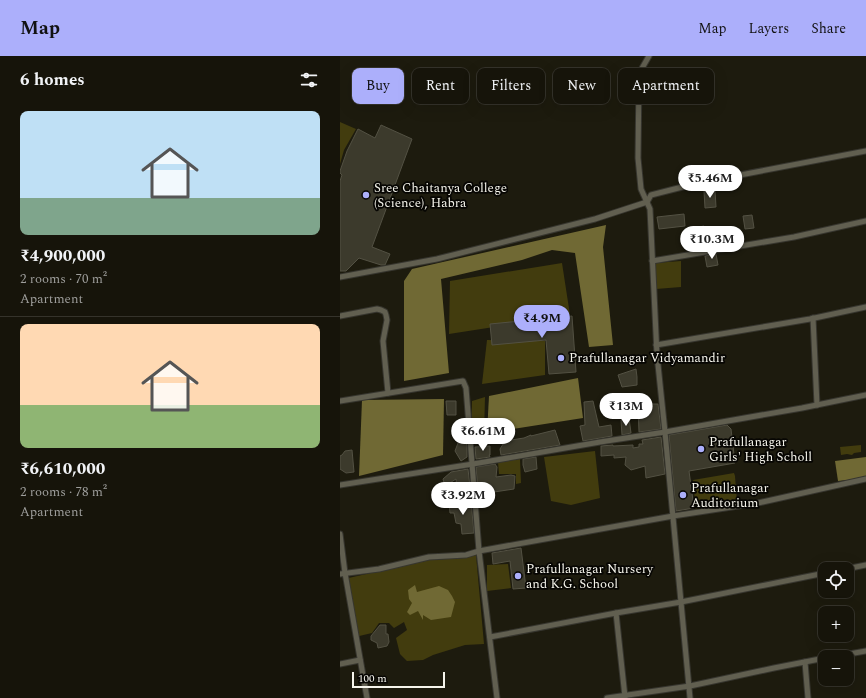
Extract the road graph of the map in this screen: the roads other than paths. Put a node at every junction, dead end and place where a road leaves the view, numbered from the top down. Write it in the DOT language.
graph roads {
  1 [pos="649,56"];
  2 [pos="866,151"];
  3 [pos="647,202"];
  4 [pos="866,221"];
  5 [pos="652,261"];
  6 [pos="340,277"];
  7 [pos="866,307"];
  8 [pos="340,316"];
  9 [pos="813,318"];
  10 [pos="656,345"];
  11 [pos="388,393"];
  12 [pos="866,395"];
  13 [pos="340,401"];
  14 [pos="817,405"];
  15 [pos="665,432"];
  16 [pos="473,464"];
  17 [pos="866,478"];
  18 [pos="340,485"];
  19 [pos="673,516"];
  20 [pos="340,534"];
  21 [pos="479,550"];
  22 [pos="866,565"];
  23 [pos="854,567"];
  24 [pos="343,573"];
  25 [pos="818,574"];
  26 [pos="681,602"];
  27 [pos="616,613"];
  28 [pos="490,637"];
  29 [pos="866,651"];
  30 [pos="854,653"];
  31 [pos="818,659"];
  32 [pos="360,660"];
  33 [pos="805,662"];
  34 [pos="340,664"];
  35 [pos="690,686"];
  36 [pos="625,697"];
  37 [pos="367,698"];
  38 [pos="497,698"];
  39 [pos="607,698"];
  40 [pos="690,698"];
  41 [pos="808,698"];
  1 -- 3 [label="street"];
  2 -- 3 [label="street"];
  3 -- 5 [label="street"];
  3 -- 6 [label="street"];
  4 -- 5 [label="street"];
  5 -- 10 [label="street"];
  7 -- 9 [label="street"];
  8 -- 11 [label="street"];
  9 -- 10 [label="street"];
  9 -- 14 [label="street"];
  10 -- 15 [label="street"];
  11 -- 13 [label="street"];
  11 -- 16 [label="street"];
  12 -- 14 [label="street"];
  14 -- 15 [label="street"];
  15 -- 16 [label="street"];
  15 -- 19 [label="street"];
  16 -- 18 [label="street"];
  16 -- 21 [label="street"];
  17 -- 19 [label="street"];
  19 -- 21 [label="street"];
  19 -- 26 [label="street"];
  20 -- 24 [label="street"];
  21 -- 24 [label="street"];
  21 -- 28 [label="street"];
  22 -- 23 [label="street"];
  24 -- 32 [label="street"];
  25 -- 26 [label="street"];
  26 -- 27 [label="street"];
  26 -- 35 [label="street"];
  27 -- 28 [label="street"];
  27 -- 36 [label="street"];
  28 -- 38 [label="street"];
  29 -- 30 [label="street"];
  31 -- 33 [label="street"];
  32 -- 34 [label="street"];
  32 -- 37 [label="street"];
  33 -- 35 [label="street"];
  33 -- 41 [label="street"];
  35 -- 36 [label="street"];
  35 -- 40 [label="street"];
  36 -- 39 [label="street"];
}
